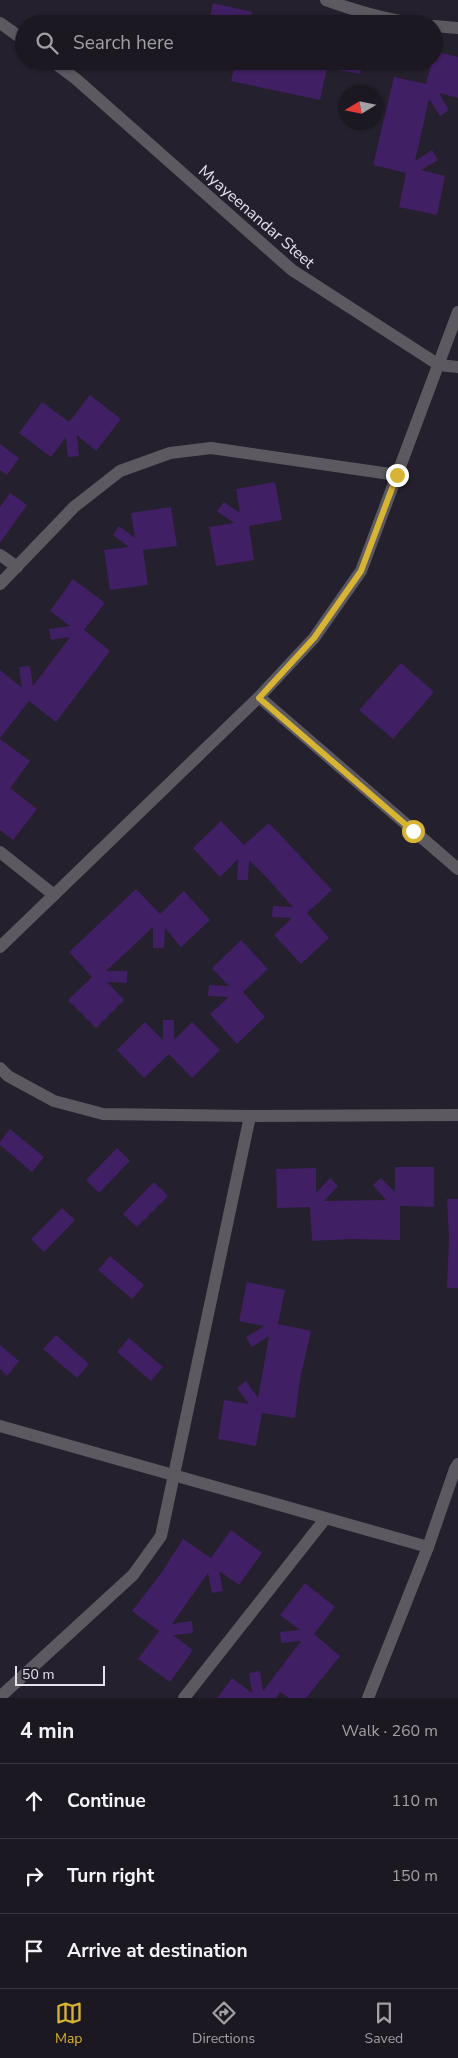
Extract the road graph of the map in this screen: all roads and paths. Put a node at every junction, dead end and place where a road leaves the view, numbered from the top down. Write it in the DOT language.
graph roads {
  1 [pos="326,0"];
  2 [pos="374,15"];
  3 [pos="0,22"];
  4 [pos="443,27"];
  5 [pos="458,28"];
  6 [pos="15,33"];
  7 [pos="64,70"];
  8 [pos="458,312"];
  9 [pos="439,365"];
  10 [pos="458,367"];
  11 [pos="397,475"];
  12 [pos="0,555"];
  13 [pos="17,567"];
  14 [pos="0,584"];
  15 [pos="259,698"];
  16 [pos="0,852"];
  17 [pos="458,869"];
  18 [pos="54,895"];
  19 [pos="0,948"];
  20 [pos="0,1068"];
  21 [pos="458,1115"];
  22 [pos="250,1116"];
  23 [pos="0,1426"];
  24 [pos="458,1464"];
  25 [pos="174,1477"];
  26 [pos="325,1519"];
  27 [pos="428,1547"];
  28 [pos="0,1697"];
  29 [pos="184,1698"];
  30 [pos="368,1698"];
  1 -- 2 [label="street"];
  3 -- 6 [label="street"];
  4 -- 5 [label="street"];
  7 -- 9 [label="street, Myayeenandar Steet"];
  8 -- 9 [label="street"];
  9 -- 10 [label="street, Myayeenandar Steet"];
  9 -- 11 [label="street"];
  11 -- 13 [label="street"];
  11 -- 15 [label="street"];
  12 -- 13 [label="street"];
  13 -- 14 [label="street"];
  15 -- 17 [label="street"];
  15 -- 18 [label="street"];
  16 -- 18 [label="street"];
  18 -- 19 [label="street"];
  20 -- 22 [label="street"];
  21 -- 22 [label="street"];
  22 -- 25 [label="street"];
  23 -- 25 [label="street"];
  24 -- 27 [label="street"];
  25 -- 26 [label="street"];
  25 -- 28 [label="street"];
  26 -- 27 [label="street"];
  26 -- 29 [label="street"];
  27 -- 30 [label="street"];
}
